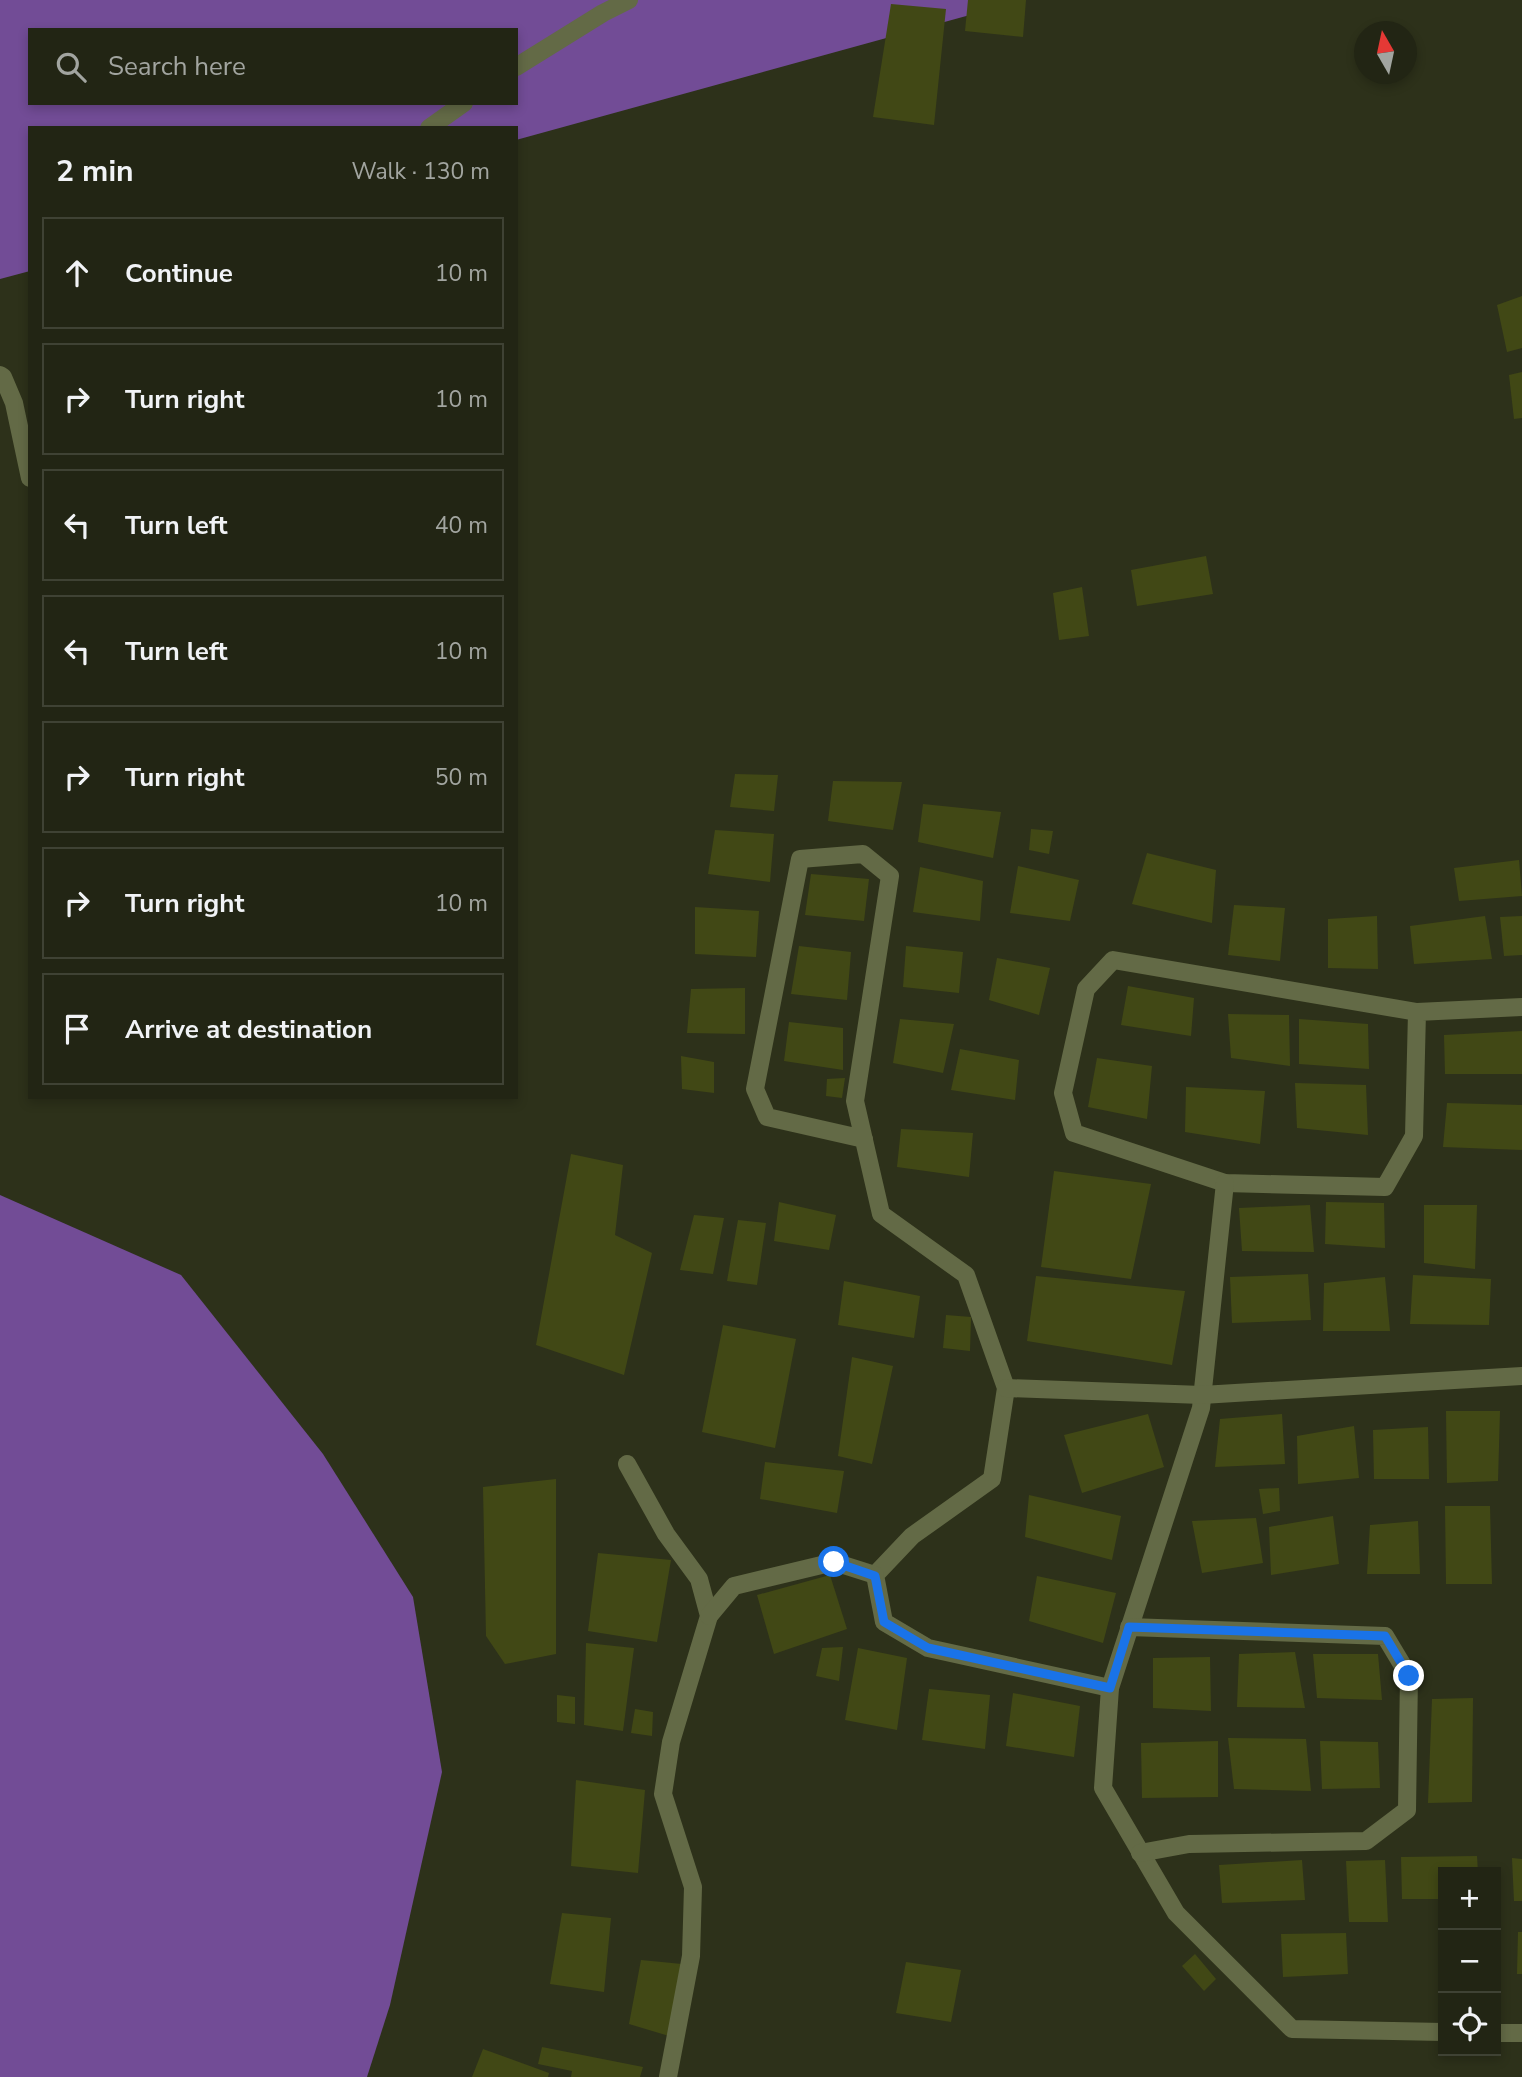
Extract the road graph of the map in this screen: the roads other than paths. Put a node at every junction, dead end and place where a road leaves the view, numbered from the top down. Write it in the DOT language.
graph roads {
  1 [pos="629,0"];
  2 [pos="518,66"];
  3 [pos="461,105"];
  4 [pos="432,126"];
  5 [pos="0,375"];
  6 [pos="28,468"];
  7 [pos="1522,1007"];
  8 [pos="1417,1012"];
  9 [pos="864,1139"];
  10 [pos="1225,1183"];
  11 [pos="1522,1376"];
  12 [pos="1006,1388"];
  13 [pos="1202,1395"];
  14 [pos="627,1464"];
  15 [pos="875,1576"];
  16 [pos="709,1616"];
  17 [pos="1129,1627"];
  18 [pos="1110,1688"];
  19 [pos="1140,1853"];
  20 [pos="1438,2032"];
  21 [pos="1501,2033"];
  22 [pos="1522,2033"];
  23 [pos="668,2077"];
  1 -- 2 [label="street"];
  3 -- 4 [label="street"];
  5 -- 6 [label="street"];
  7 -- 8 [label="street"];
  8 -- 10 [label="street"];
  8 -- 10 [label="street"];
  9 -- 9 [label="street"];
  9 -- 12 [label="street"];
  10 -- 13 [label="street"];
  11 -- 13 [label="street"];
  12 -- 13 [label="street"];
  12 -- 15 [label="street"];
  13 -- 17 [label="street"];
  14 -- 16 [label="street"];
  15 -- 16 [label="street"];
  15 -- 18 [label="street"];
  16 -- 23 [label="street"];
  17 -- 18 [label="street"];
  17 -- 19 [label="street"];
  18 -- 19 [label="street"];
  19 -- 20 [label="street"];
  21 -- 22 [label="street"];
}
